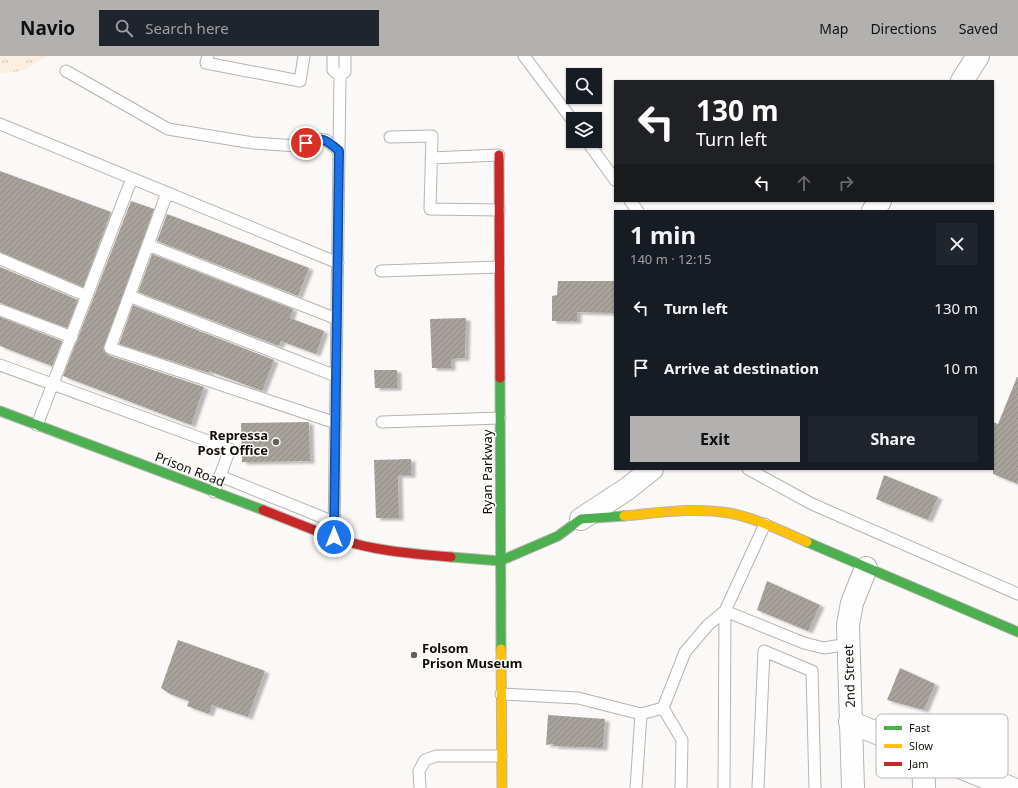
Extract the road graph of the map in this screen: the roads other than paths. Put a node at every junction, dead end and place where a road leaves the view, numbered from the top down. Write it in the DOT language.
graph roads {
  1 [pos="208,56"];
  2 [pos="304,56"];
  3 [pos="333,56"];
  4 [pos="345,56"];
  5 [pos="524,56"];
  6 [pos="978,56"];
  7 [pos="66,71"];
  8 [pos="340,76"];
  9 [pos="963,80"];
  10 [pos="566,112"];
  11 [pos="0,124"];
  12 [pos="390,137"];
  13 [pos="592,148"];
  14 [pos="339,151"];
  15 [pos="499,155"];
  16 [pos="431,158"];
  17 [pos="132,178"];
  18 [pos="614,179"];
  19 [pos="167,193"];
  20 [pos="631,202"];
  21 [pos="499,210"];
  22 [pos="637,210"];
  23 [pos="148,245"];
  24 [pos="0,260"];
  25 [pos="338,263"];
  26 [pos="499,267"];
  27 [pos="381,271"];
  28 [pos="88,296"];
  29 [pos="129,296"];
  30 [pos="0,310"];
  31 [pos="337,319"];
  32 [pos="72,337"];
  33 [pos="0,366"];
  34 [pos="336,376"];
  35 [pos="54,385"];
  36 [pos="0,411"];
  37 [pos="500,418"];
  38 [pos="382,422"];
  39 [pos="336,423"];
  40 [pos="37,425"];
  41 [pos="651,470"];
  42 [pos="750,470"];
  43 [pos="220,476"];
  44 [pos="214,492"];
  45 [pos="581,519"];
  46 [pos="334,522"];
  47 [pos="765,524"];
  48 [pos="334,537"];
  49 [pos="500,561"];
  50 [pos="866,568"];
  51 [pos="1018,594"];
  52 [pos="725,611"];
  53 [pos="1018,632"];
  54 [pos="848,644"];
  55 [pos="501,694"];
  56 [pos="663,708"];
  57 [pos="641,714"];
  58 [pos="850,722"];
  59 [pos="876,733"];
  60 [pos="501,756"];
  61 [pos="924,778"];
  62 [pos="987,778"];
  63 [pos="420,788"];
  64 [pos="502,788"];
  65 [pos="636,788"];
  66 [pos="681,788"];
  67 [pos="724,788"];
  68 [pos="758,788"];
  69 [pos="815,788"];
  70 [pos="853,788"];
  71 [pos="924,788"];
  72 [pos="1012,788"];
  1 -- 2 [label="lane"];
  3 -- 8 [label="lane"];
  4 -- 8 [label="lane"];
  5 -- 10 [label="lane"];
  6 -- 9 [label="street"];
  7 -- 14 [label="lane"];
  8 -- 14 [label="lane"];
  11 -- 17 [label="lane"];
  12 -- 16 [label="lane"];
  13 -- 18 [label="lane"];
  14 -- 25 [label="lane"];
  15 -- 16 [label="lane"];
  15 -- 21 [label="street, Ryan Parkway"];
  16 -- 21 [label="lane"];
  17 -- 19 [label="lane"];
  17 -- 28 [label="lane"];
  19 -- 23 [label="lane"];
  19 -- 25 [label="lane"];
  20 -- 22 [label="lane"];
  21 -- 26 [label="street, Ryan Parkway"];
  23 -- 29 [label="lane"];
  23 -- 31 [label="lane"];
  24 -- 28 [label="lane"];
  25 -- 31 [label="lane"];
  26 -- 27 [label="lane"];
  26 -- 37 [label="street, Ryan Parkway"];
  28 -- 32 [label="lane"];
  29 -- 34 [label="lane"];
  29 -- 39 [label="lane"];
  30 -- 32 [label="lane"];
  31 -- 34 [label="lane"];
  32 -- 35 [label="lane"];
  33 -- 35 [label="lane"];
  34 -- 39 [label="lane"];
  35 -- 40 [label="lane"];
  35 -- 43 [label="lane"];
  36 -- 40 [label="street, Prison Road"];
  37 -- 38 [label="lane"];
  37 -- 49 [label="street, Ryan Parkway"];
  39 -- 46 [label="lane"];
  40 -- 44 [label="street, Prison Road"];
  41 -- 45 [label="street"];
  42 -- 51 [label="lane"];
  43 -- 44 [label="lane"];
  43 -- 46 [label="lane"];
  44 -- 48 [label="street, Prison Road"];
  45 -- 47 [label="street"];
  45 -- 49 [label="street"];
  46 -- 48 [label="lane"];
  47 -- 50 [label="street"];
  47 -- 52 [label="lane"];
  48 -- 49 [label="street, Prison Road"];
  49 -- 55 [label="street, Ryan Parkway"];
  50 -- 53 [label="street"];
  50 -- 54 [label="street, 2nd Street"];
  52 -- 54 [label="lane"];
  52 -- 56 [label="lane"];
  52 -- 67 [label="lane"];
  54 -- 58 [label="street, 2nd Street"];
  55 -- 57 [label="lane"];
  55 -- 60 [label="street, Ryan Parkway"];
  56 -- 57 [label="lane"];
  56 -- 66 [label="lane"];
  57 -- 65 [label="lane"];
  58 -- 59 [label="street"];
  58 -- 70 [label="street, 2nd Street"];
  60 -- 63 [label="lane"];
  60 -- 64 [label="street, Ryan Parkway"];
  61 -- 71 [label="street"];
  62 -- 72 [label="street"];
  68 -- 69 [label="lane"];
}
